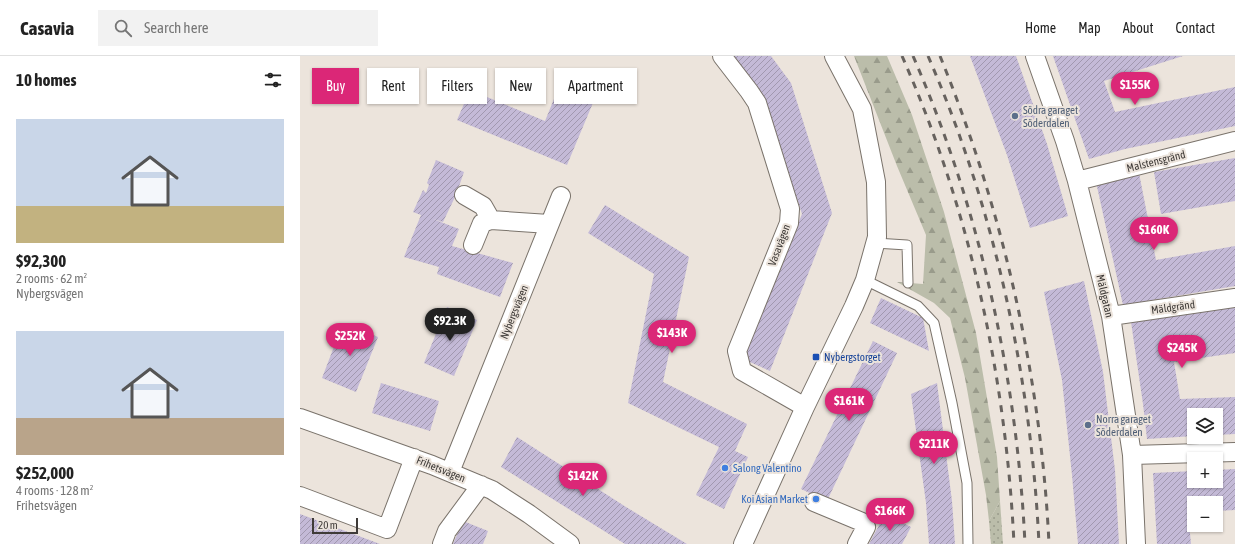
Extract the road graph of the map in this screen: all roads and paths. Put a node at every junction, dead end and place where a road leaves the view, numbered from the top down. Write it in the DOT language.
graph roads {
  1 [pos="722,56"];
  2 [pos="834,56"];
  3 [pos="1035,56"];
  4 [pos="1235,141"];
  5 [pos="1077,181"];
  6 [pos="464,195"];
  7 [pos="561,196"];
  8 [pos="491,220"];
  9 [pos="550,224"];
  10 [pos="875,243"];
  11 [pos="473,245"];
  12 [pos="866,280"];
  13 [pos="908,283"];
  14 [pos="1235,298"];
  15 [pos="1111,316"];
  16 [pos="805,407"];
  17 [pos="300,418"];
  18 [pos="1235,452"];
  19 [pos="1132,455"];
  20 [pos="414,458"];
  21 [pos="450,472"];
  22 [pos="481,485"];
  23 [pos="300,496"];
  24 [pos="814,502"];
  25 [pos="442,544"];
  26 [pos="570,544"];
  27 [pos="743,544"];
  28 [pos="857,544"];
  29 [pos="968,544"];
  30 [pos="1136,544"];
  1 -- 16 [label="street, Vasavägen"];
  2 -- 10 [label="street"];
  3 -- 5 [label="street, Mäldgatan"];
  4 -- 5 [label="street, Malstensgränd"];
  5 -- 15 [label="street, Mäldgatan"];
  6 -- 8 [label="street"];
  7 -- 9 [label="street, Nybergsvägen"];
  8 -- 9 [label="street"];
  8 -- 11 [label="street"];
  9 -- 21 [label="street, Nybergsvägen"];
  10 -- 12 [label="street"];
  10 -- 13 [label="lane"];
  12 -- 16 [label="street"];
  12 -- 29 [label="lane"];
  14 -- 15 [label="street, Mäldgränd"];
  15 -- 19 [label="street, Mäldgatan"];
  16 -- 27 [label="street"];
  17 -- 20 [label="street, Frihetsvägen"];
  18 -- 19 [label="street"];
  19 -- 30 [label="street, Mäldgatan"];
  20 -- 21 [label="street, Frihetsvägen"];
  20 -- 23 [label="street"];
  21 -- 22 [label="street, Frihetsvägen"];
  22 -- 25 [label="street"];
  22 -- 26 [label="street, Frihetsvägen"];
  24 -- 28 [label="street"];
}
